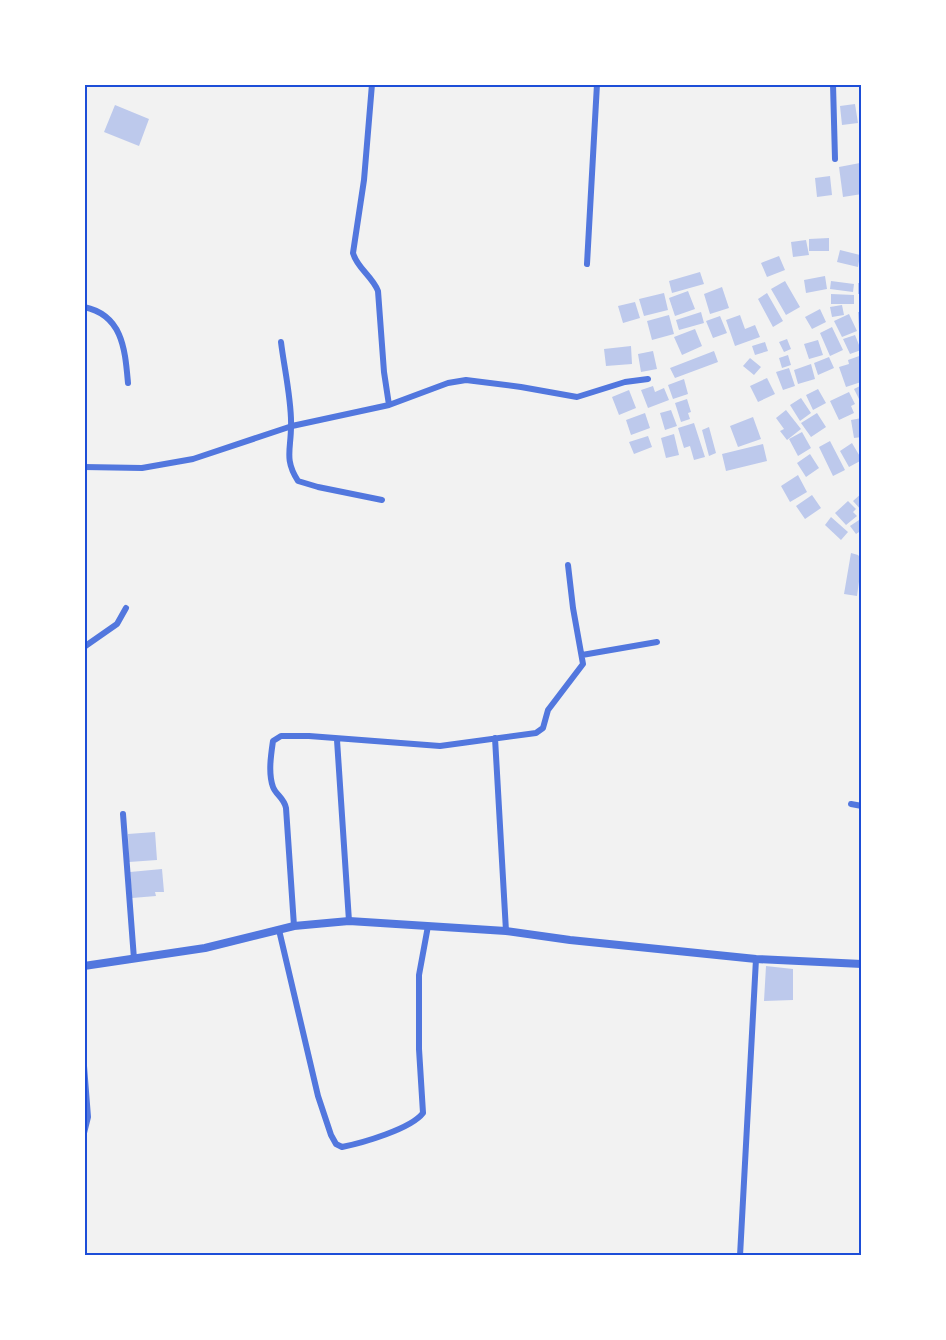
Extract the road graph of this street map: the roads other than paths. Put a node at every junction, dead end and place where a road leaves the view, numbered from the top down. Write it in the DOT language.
graph roads {
  1 [pos="372,84"];
  2 [pos="597,84"];
  3 [pos="833,84"];
  4 [pos="835,159"];
  5 [pos="587,264"];
  6 [pos="84,307"];
  7 [pos="281,342"];
  8 [pos="648,379"];
  9 [pos="128,383"];
  10 [pos="389,405"];
  11 [pos="291,426"];
  12 [pos="84,467"];
  13 [pos="382,500"];
  14 [pos="568,565"];
  15 [pos="126,608"];
  16 [pos="657,642"];
  17 [pos="84,647"];
  18 [pos="582,655"];
  19 [pos="495,738"];
  20 [pos="337,740"];
  21 [pos="851,804"];
  22 [pos="862,806"];
  23 [pos="123,814"];
  24 [pos="349,921"];
  25 [pos="294,926"];
  26 [pos="428,926"];
  27 [pos="279,930"];
  28 [pos="506,931"];
  29 [pos="134,959"];
  30 [pos="756,959"];
  31 [pos="862,964"];
  32 [pos="84,966"];
  33 [pos="84,1066"];
  34 [pos="84,1133"];
  35 [pos="740,1256"];
  1 -- 10 [label="street"];
  2 -- 5 [label="street"];
  3 -- 4 [label="street"];
  6 -- 9 [label="street"];
  7 -- 11 [label="street"];
  8 -- 10 [label="street"];
  10 -- 11 [label="street"];
  11 -- 12 [label="street"];
  11 -- 13 [label="street"];
  14 -- 18 [label="street"];
  15 -- 17 [label="street"];
  16 -- 18 [label="street"];
  18 -- 19 [label="street"];
  19 -- 20 [label="street"];
  19 -- 28 [label="street"];
  20 -- 24 [label="street"];
  20 -- 25 [label="street"];
  21 -- 22 [label="street"];
  23 -- 29 [label="street"];
  24 -- 25 [label="street"];
  24 -- 26 [label="street"];
  25 -- 27 [label="street"];
  26 -- 27 [label="street"];
  26 -- 28 [label="street"];
  27 -- 29 [label="street"];
  28 -- 30 [label="street"];
  29 -- 32 [label="street"];
  30 -- 31 [label="street"];
  30 -- 35 [label="street"];
  33 -- 34 [label="street"];
}
